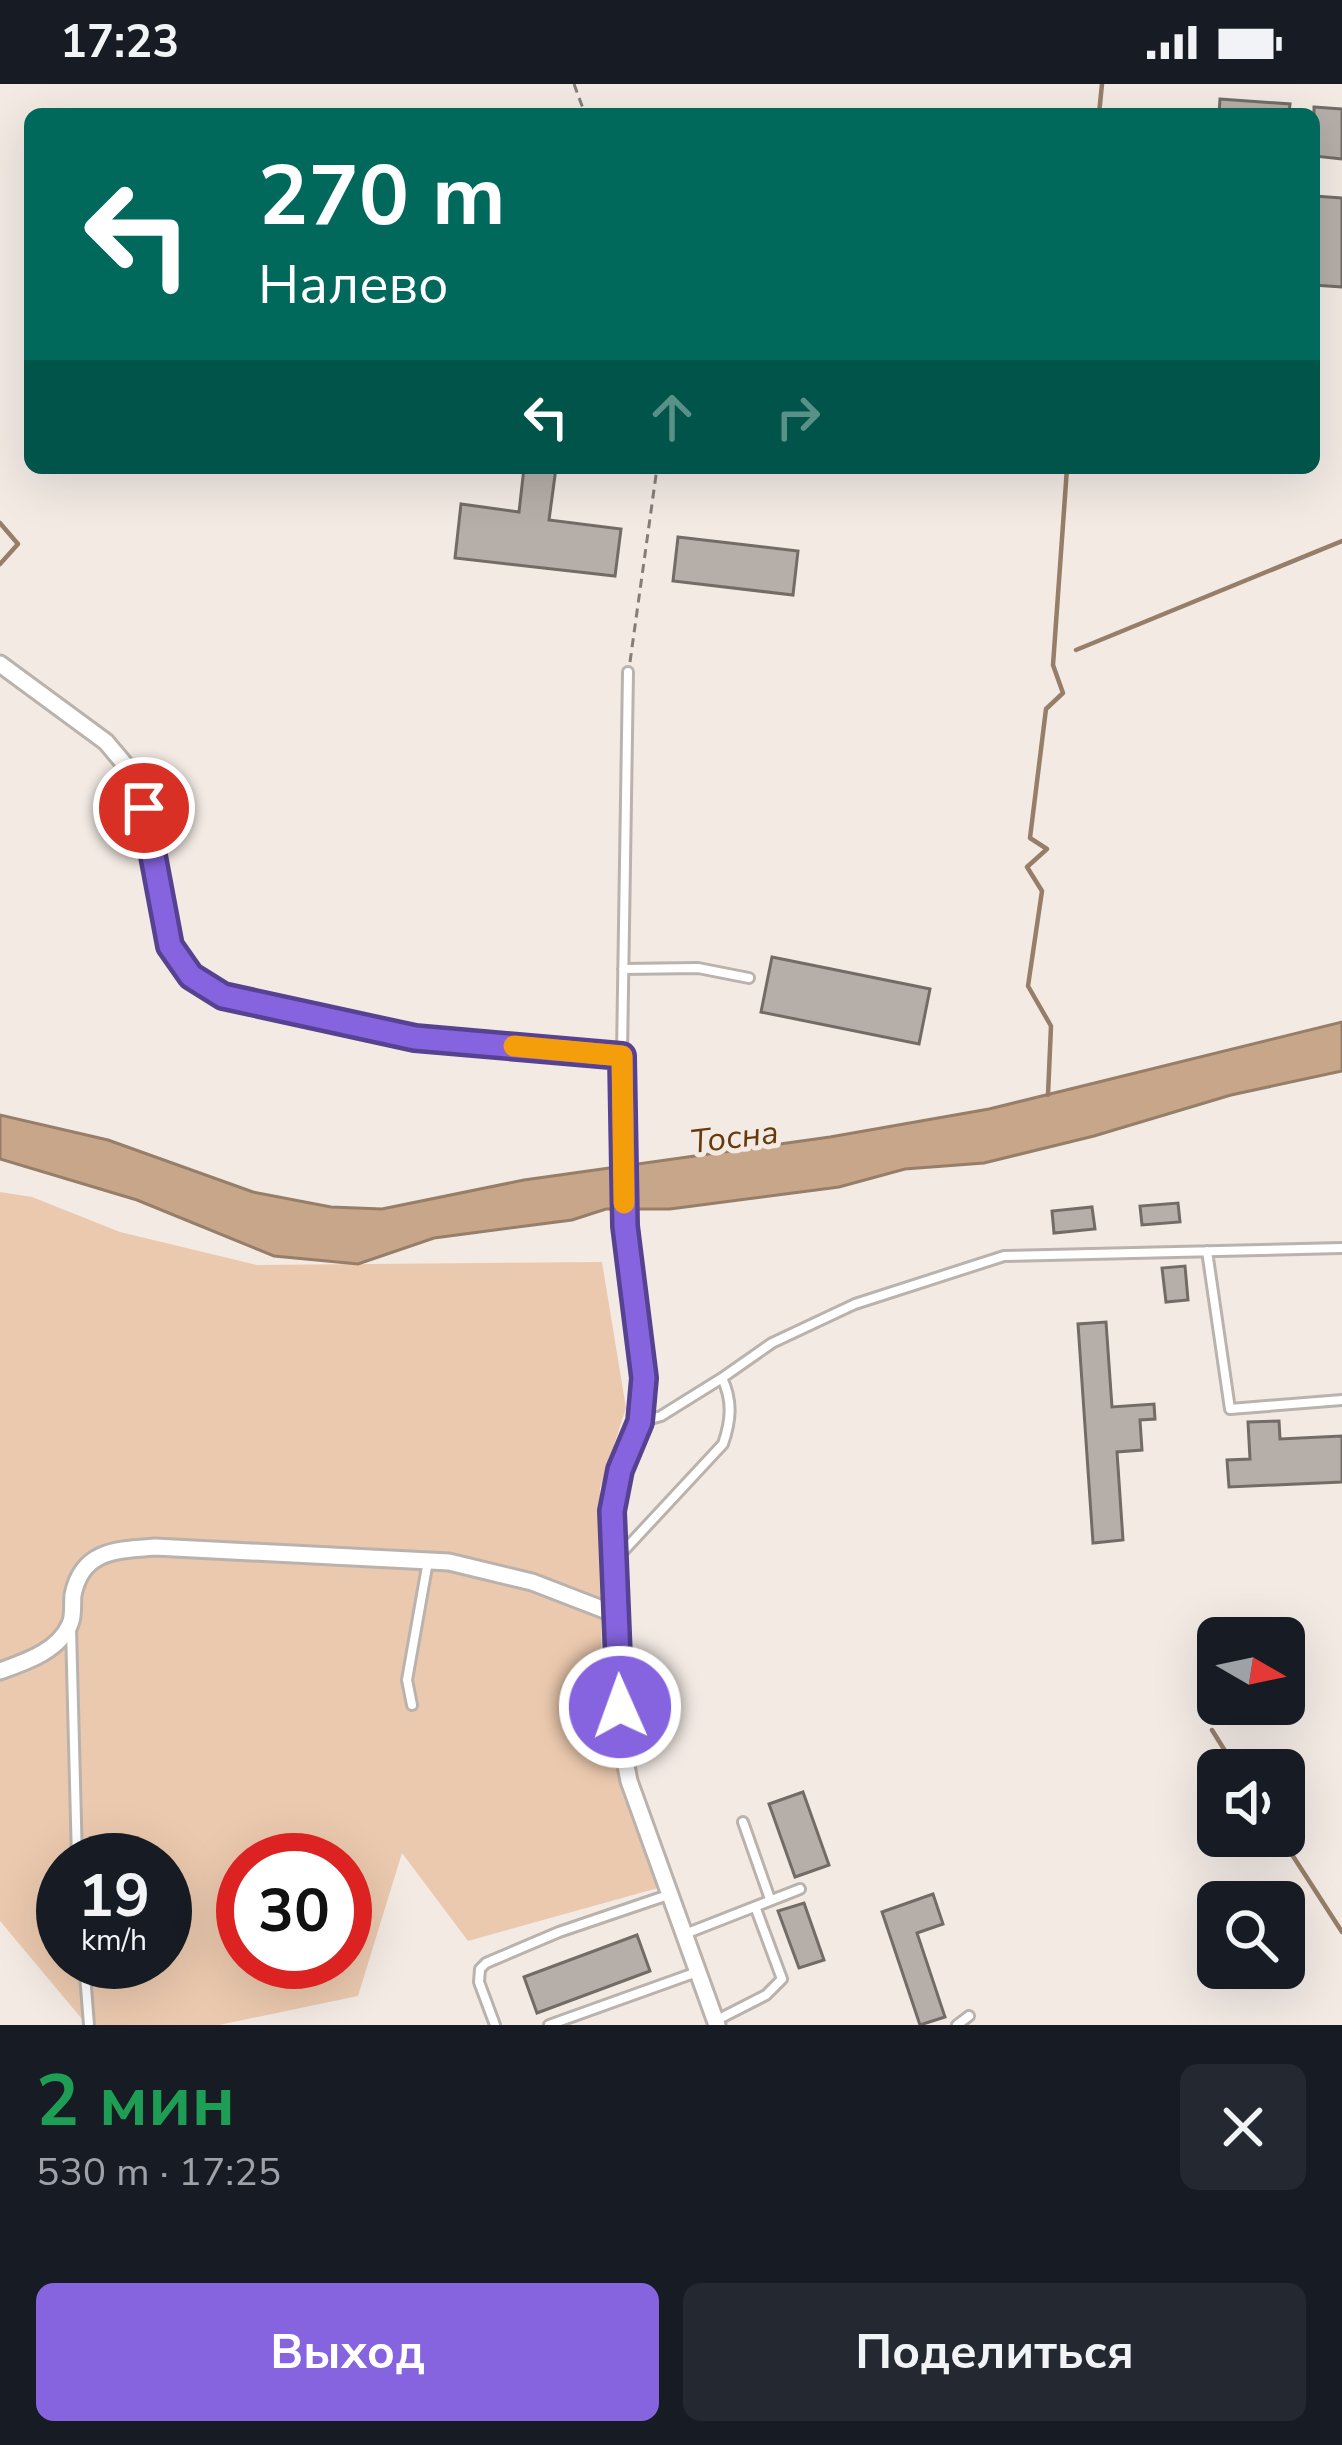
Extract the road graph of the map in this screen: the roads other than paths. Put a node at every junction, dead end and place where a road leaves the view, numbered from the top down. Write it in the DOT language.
graph roads {
  1 [pos="0,664"];
  2 [pos="628,672"];
  3 [pos="622,969"];
  4 [pos="748,978"];
  5 [pos="622,1056"];
  6 [pos="1342,1248"];
  7 [pos="1208,1251"];
  8 [pos="722,1378"];
  9 [pos="1342,1400"];
  10 [pos="640,1422"];
  11 [pos="428,1560"];
  12 [pos="612,1564"];
  13 [pos="615,1614"];
  14 [pos="70,1624"];
  15 [pos="0,1671"];
  16 [pos="412,1705"];
  17 [pos="743,1822"];
  18 [pos="77,1833"];
  19 [pos="800,1889"];
  20 [pos="668,1895"];
  21 [pos="770,1899"];
  22 [pos="756,1909"];
  23 [pos="683,1935"];
  24 [pos="698,1972"];
  25 [pos="86,1989"];
  26 [pos="969,2016"];
  27 [pos="716,2023"];
  28 [pos="89,2025"];
  29 [pos="495,2025"];
  30 [pos="549,2025"];
  31 [pos="957,2025"];
  1 -- 5 [label="street"];
  2 -- 3 [label="lane"];
  3 -- 4 [label="lane"];
  3 -- 5 [label="lane"];
  5 -- 10 [label="street"];
  6 -- 7 [label="lane"];
  7 -- 8 [label="lane"];
  7 -- 9 [label="lane"];
  8 -- 10 [label="lane"];
  8 -- 12 [label="lane"];
  10 -- 12 [label="street"];
  11 -- 13 [label="street"];
  11 -- 14 [label="street"];
  11 -- 16 [label="lane"];
  12 -- 13 [label="street"];
  13 -- 20 [label="street"];
  14 -- 15 [label="street"];
  14 -- 18 [label="lane"];
  17 -- 21 [label="lane"];
  19 -- 21 [label="lane"];
  20 -- 23 [label="street"];
  20 -- 29 [label="lane"];
  21 -- 22 [label="lane"];
  22 -- 23 [label="lane"];
  22 -- 27 [label="lane"];
  23 -- 24 [label="street"];
  24 -- 27 [label="street"];
  24 -- 30 [label="lane"];
  25 -- 28 [label="lane"];
  26 -- 31 [label="lane"];
}
